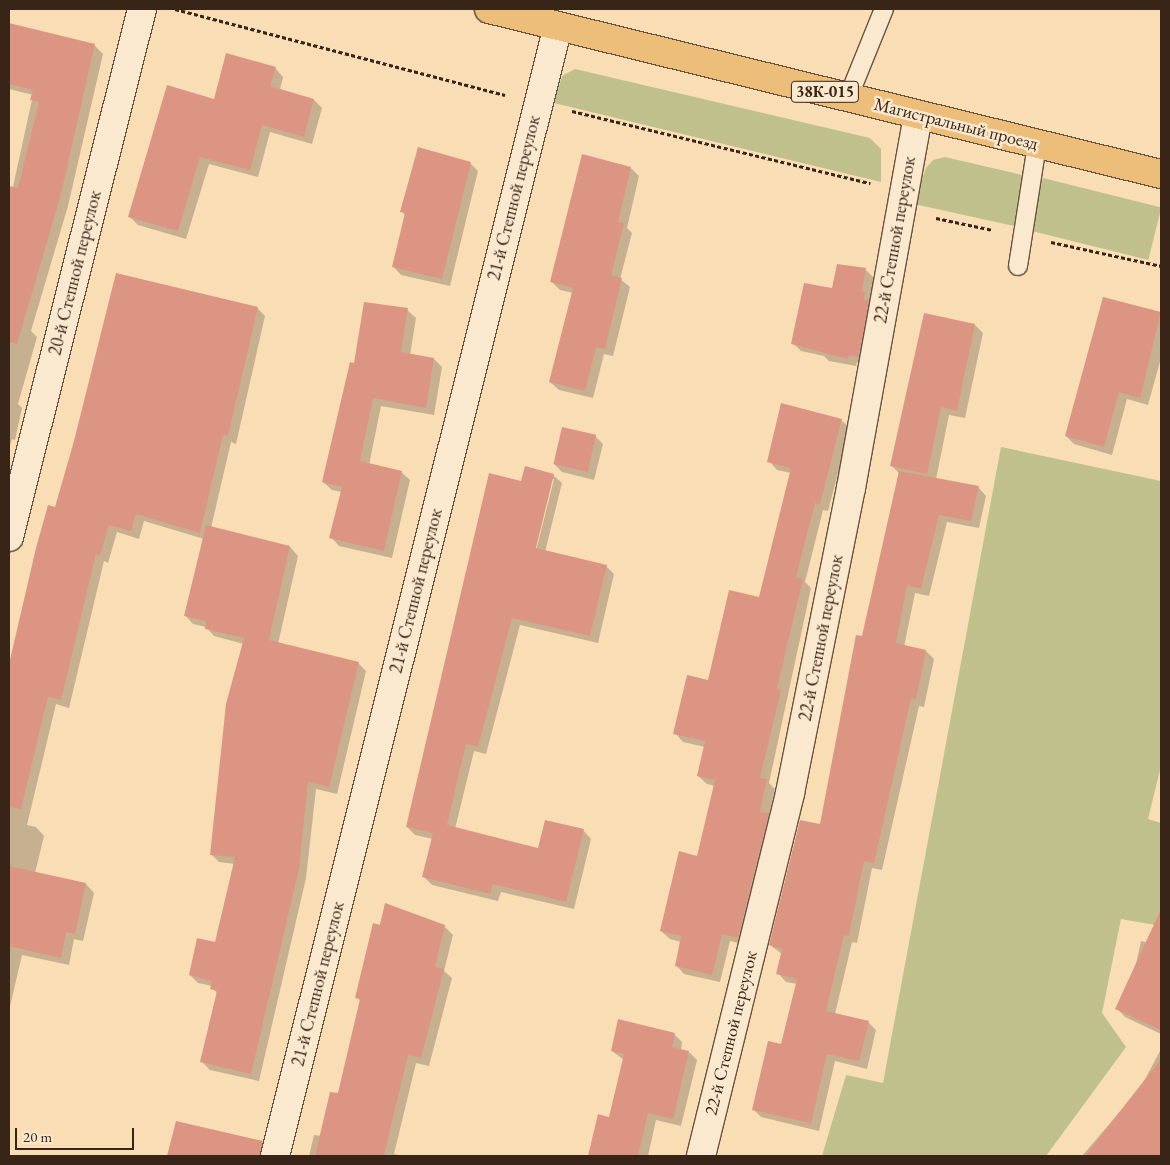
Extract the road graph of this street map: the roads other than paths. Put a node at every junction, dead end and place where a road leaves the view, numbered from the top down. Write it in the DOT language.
graph roads {
  1 [pos="142,9"];
  2 [pos="489,9"];
  3 [pos="884,9"];
  4 [pos="558,26"];
  5 [pos="848,98"];
  6 [pos="918,115"];
  7 [pos="1037,144"];
  8 [pos="1161,174"];
  9 [pos="1018,266"];
  10 [pos="9,537"];
  11 [pos="276,1156"];
  12 [pos="701,1156"];
  1 -- 10 [label="street, 20-й Степной переулок"];
  2 -- 4 [label="main road, Магистральный проезд / 38К-015"];
  3 -- 5 [label="lane"];
  4 -- 5 [label="main road, Магистральный проезд / 38К-015"];
  4 -- 11 [label="street, 21-й Степной переулок"];
  5 -- 6 [label="main road, Магистральный проезд / 38К-015"];
  6 -- 7 [label="main road, Магистральный проезд / 38К-015"];
  6 -- 12 [label="street, 22-й Степной переулок"];
  7 -- 8 [label="main road, Магистральный проезд / 38К-015"];
  7 -- 9 [label="lane"];
}
